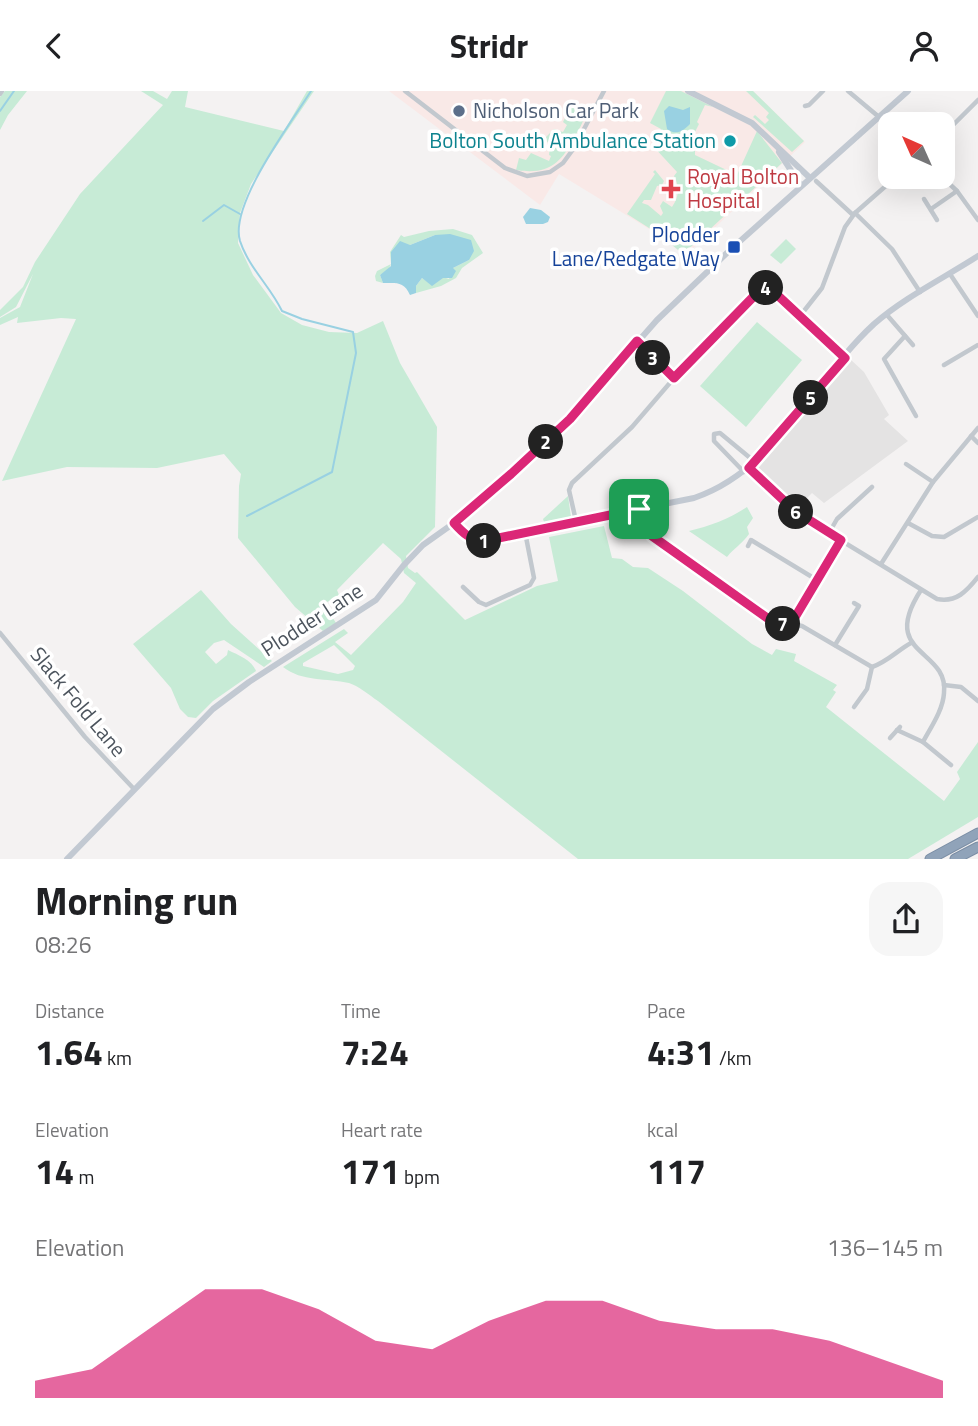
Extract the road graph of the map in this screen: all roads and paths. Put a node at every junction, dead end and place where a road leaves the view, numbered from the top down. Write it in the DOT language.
graph roads {
  1 [pos="405,91"];
  2 [pos="604,91"];
  3 [pos="688,91"];
  4 [pos="823,91"];
  5 [pos="848,91"];
  6 [pos="908,91"];
  7 [pos="978,100"];
  8 [pos="806,106"];
  9 [pos="885,112"];
  10 [pos="878,117"];
  11 [pos="878,119"];
  12 [pos="956,122"];
  13 [pos="775,145"];
  14 [pos="813,180"];
  15 [pos="801,186"];
  16 [pos="882,189"];
  17 [pos="957,191"];
  18 [pos="924,199"];
  19 [pos="931,209"];
  20 [pos="854,214"];
  21 [pos="937,220"];
  22 [pos="978,220"];
  23 [pos="978,256"];
  24 [pos="950,274"];
  25 [pos="920,293"];
  26 [pos="887,315"];
  27 [pos="800,316"];
  28 [pos="978,316"];
  29 [pos="905,336"];
  30 [pos="637,341"];
  31 [pos="913,345"];
  32 [pos="978,345"];
  33 [pos="845,358"];
  34 [pos="944,365"];
  35 [pos="674,378"];
  36 [pos="919,407"];
  37 [pos="978,428"];
  38 [pos="971,436"];
  39 [pos="978,443"];
  40 [pos="755,462"];
  41 [pos="906,464"];
  42 [pos="746,470"];
  43 [pos="933,482"];
  44 [pos="872,488"];
  45 [pos="639,509"];
  46 [pos="978,517"];
  47 [pos="576,522"];
  48 [pos="454,523"];
  49 [pos="908,523"];
  50 [pos="525,532"];
  51 [pos="829,533"];
  52 [pos="841,540"];
  53 [pos="748,546"];
  54 [pos="881,564"];
  55 [pos="978,577"];
  56 [pos="817,580"];
  57 [pos="463,587"];
  58 [pos="921,590"];
  59 [pos="854,603"];
  60 [pos="791,624"];
  61 [pos="0,633"];
  62 [pos="911,643"];
  63 [pos="835,645"];
  64 [pos="872,667"];
  65 [pos="944,685"];
  66 [pos="978,701"];
  67 [pos="858,705"];
  68 [pos="890,738"];
  69 [pos="923,742"];
  70 [pos="951,765"];
  71 [pos="134,789"];
  72 [pos="978,833"];
  73 [pos="978,847"];
  74 [pos="67,859"];
  75 [pos="930,859"];
  76 [pos="955,859"];
  1 -- 2 [label="street"];
  3 -- 13 [label="main road"];
  4 -- 8 [label="street"];
  5 -- 10 [label="street"];
  6 -- 9 [label="main road, Plodder Lane"];
  7 -- 12 [label="street"];
  11 -- 14 [label="main road, Plodder Lane"];
  13 -- 14 [label="main road"];
  13 -- 15 [label="main road"];
  14 -- 15 [label="main road, Plodder Lane"];
  14 -- 20 [label="street"];
  15 -- 30 [label="main road, Plodder Lane"];
  16 -- 20 [label="street"];
  17 -- 19 [label="street"];
  17 -- 22 [label="street"];
  18 -- 19 [label="street"];
  19 -- 21 [label="street"];
  20 -- 25 [label="street"];
  20 -- 27 [label="street"];
  23 -- 24 [label="main road"];
  24 -- 25 [label="main road"];
  24 -- 28 [label="street"];
  25 -- 26 [label="main road"];
  26 -- 29 [label="street"];
  26 -- 33 [label="main road"];
  27 -- 33 [label="street"];
  27 -- 35 [label="street"];
  29 -- 31 [label="street"];
  29 -- 36 [label="street"];
  30 -- 35 [label="street"];
  30 -- 48 [label="main road, Plodder Lane"];
  32 -- 34 [label="street"];
  33 -- 40 [label="main road"];
  35 -- 47 [label="street"];
  37 -- 38 [label="street"];
  38 -- 39 [label="street"];
  38 -- 43 [label="street"];
  40 -- 42 [label="main road"];
  40 -- 42 [label="street"];
  41 -- 43 [label="street"];
  42 -- 45 [label="main road"];
  42 -- 51 [label="street"];
  43 -- 49 [label="street"];
  44 -- 51 [label="street"];
  45 -- 47 [label="main road"];
  45 -- 60 [label="street"];
  46 -- 49 [label="street"];
  47 -- 50 [label="main road"];
  48 -- 50 [label="main road"];
  48 -- 71 [label="main road, Plodder Lane"];
  49 -- 54 [label="street"];
  50 -- 57 [label="street"];
  51 -- 52 [label="street"];
  52 -- 54 [label="street"];
  52 -- 56 [label="street"];
  53 -- 56 [label="street"];
  54 -- 58 [label="street"];
  55 -- 58 [label="street"];
  56 -- 60 [label="street"];
  58 -- 62 [label="street"];
  59 -- 63 [label="street"];
  60 -- 63 [label="street"];
  61 -- 71 [label="street, Slack Fold Lane"];
  62 -- 64 [label="street"];
  62 -- 65 [label="street"];
  63 -- 64 [label="street"];
  64 -- 67 [label="street"];
  65 -- 66 [label="street"];
  65 -- 69 [label="street"];
  68 -- 69 [label="street"];
  69 -- 70 [label="street"];
  71 -- 74 [label="main road, Plodder Lane"];
  72 -- 75 [label="highway"];
  73 -- 76 [label="highway"];
}
